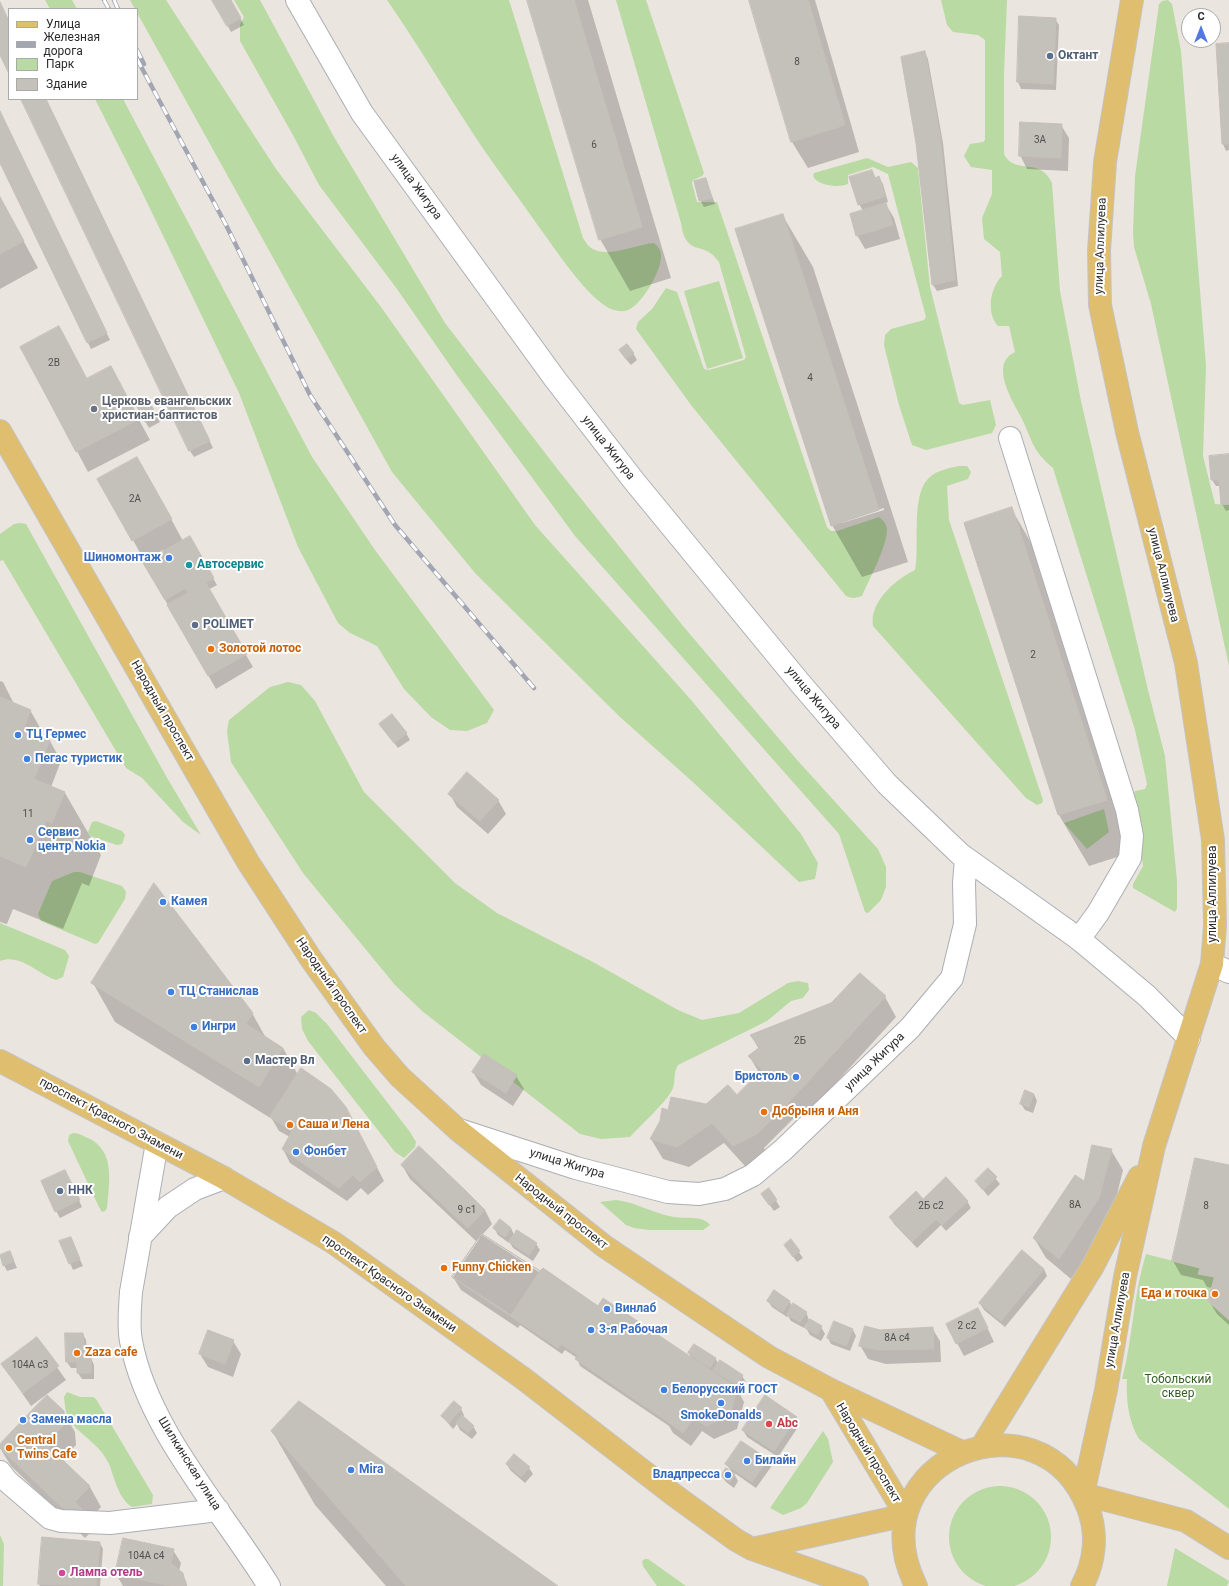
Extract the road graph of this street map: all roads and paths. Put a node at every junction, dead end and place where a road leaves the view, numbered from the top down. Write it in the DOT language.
graph roads {
  1 [pos="298,0"];
  2 [pos="1132,0"];
  3 [pos="0,431"];
  4 [pos="1010,438"];
  5 [pos="966,858"];
  6 [pos="1079,938"];
  7 [pos="1221,968"];
  8 [pos="1188,1038"];
  9 [pos="0,1061"];
  10 [pos="457,1129"];
  11 [pos="157,1144"];
  12 [pos="1154,1146"];
  13 [pos="224,1178"];
  14 [pos="140,1237"];
  15 [pos="831,1390"];
  16 [pos="972,1449"];
  17 [pos="0,1472"];
  18 [pos="1083,1494"];
  19 [pos="218,1510"];
  20 [pos="906,1515"];
  21 [pos="1229,1548"];
  22 [pos="752,1549"];
  23 [pos="269,1586"];
  24 [pos="857,1586"];
  25 [pos="916,1586"];
  26 [pos="1082,1586"];
  1 -- 5 [label="main road, улица Жигура"];
  2 -- 7 [label="main road, улица Аллилуева"];
  3 -- 10 [label="main road, Народный проспект"];
  4 -- 6 [label="main road"];
  5 -- 6 [label="main road, улица Жигура"];
  5 -- 10 [label="main road, улица Жигура"];
  6 -- 8 [label="main road, улица Жигура"];
  7 -- 8 [label="main road, улица Аллилуева"];
  8 -- 12 [label="main road, улица Аллилуева"];
  9 -- 11 [label="main road, проспект Красного Знамени"];
  10 -- 15 [label="main road, Народный проспект"];
  11 -- 13 [label="main road, проспект Красного Знамени"];
  11 -- 14 [label="main road, Шилкинская улица"];
  12 -- 16 [label="main road, улица Аллилуева"];
  12 -- 18 [label="main road, улица Аллилуева"];
  13 -- 14 [label="main road"];
  13 -- 22 [label="main road, проспект Красного Знамени"];
  14 -- 19 [label="main road, Шилкинская улица"];
  15 -- 16 [label="main road, Народный проспект"];
  15 -- 20 [label="main road, Народный проспект"];
  16 -- 18 [label="main road"];
  16 -- 20 [label="main road"];
  17 -- 19 [label="main road"];
  18 -- 21 [label="main road"];
  18 -- 26 [label="main road"];
  19 -- 23 [label="main road, Шилкинская улица"];
  20 -- 22 [label="main road"];
  20 -- 25 [label="main road"];
  22 -- 24 [label="main road, проспект Красного Знамени"];
}
